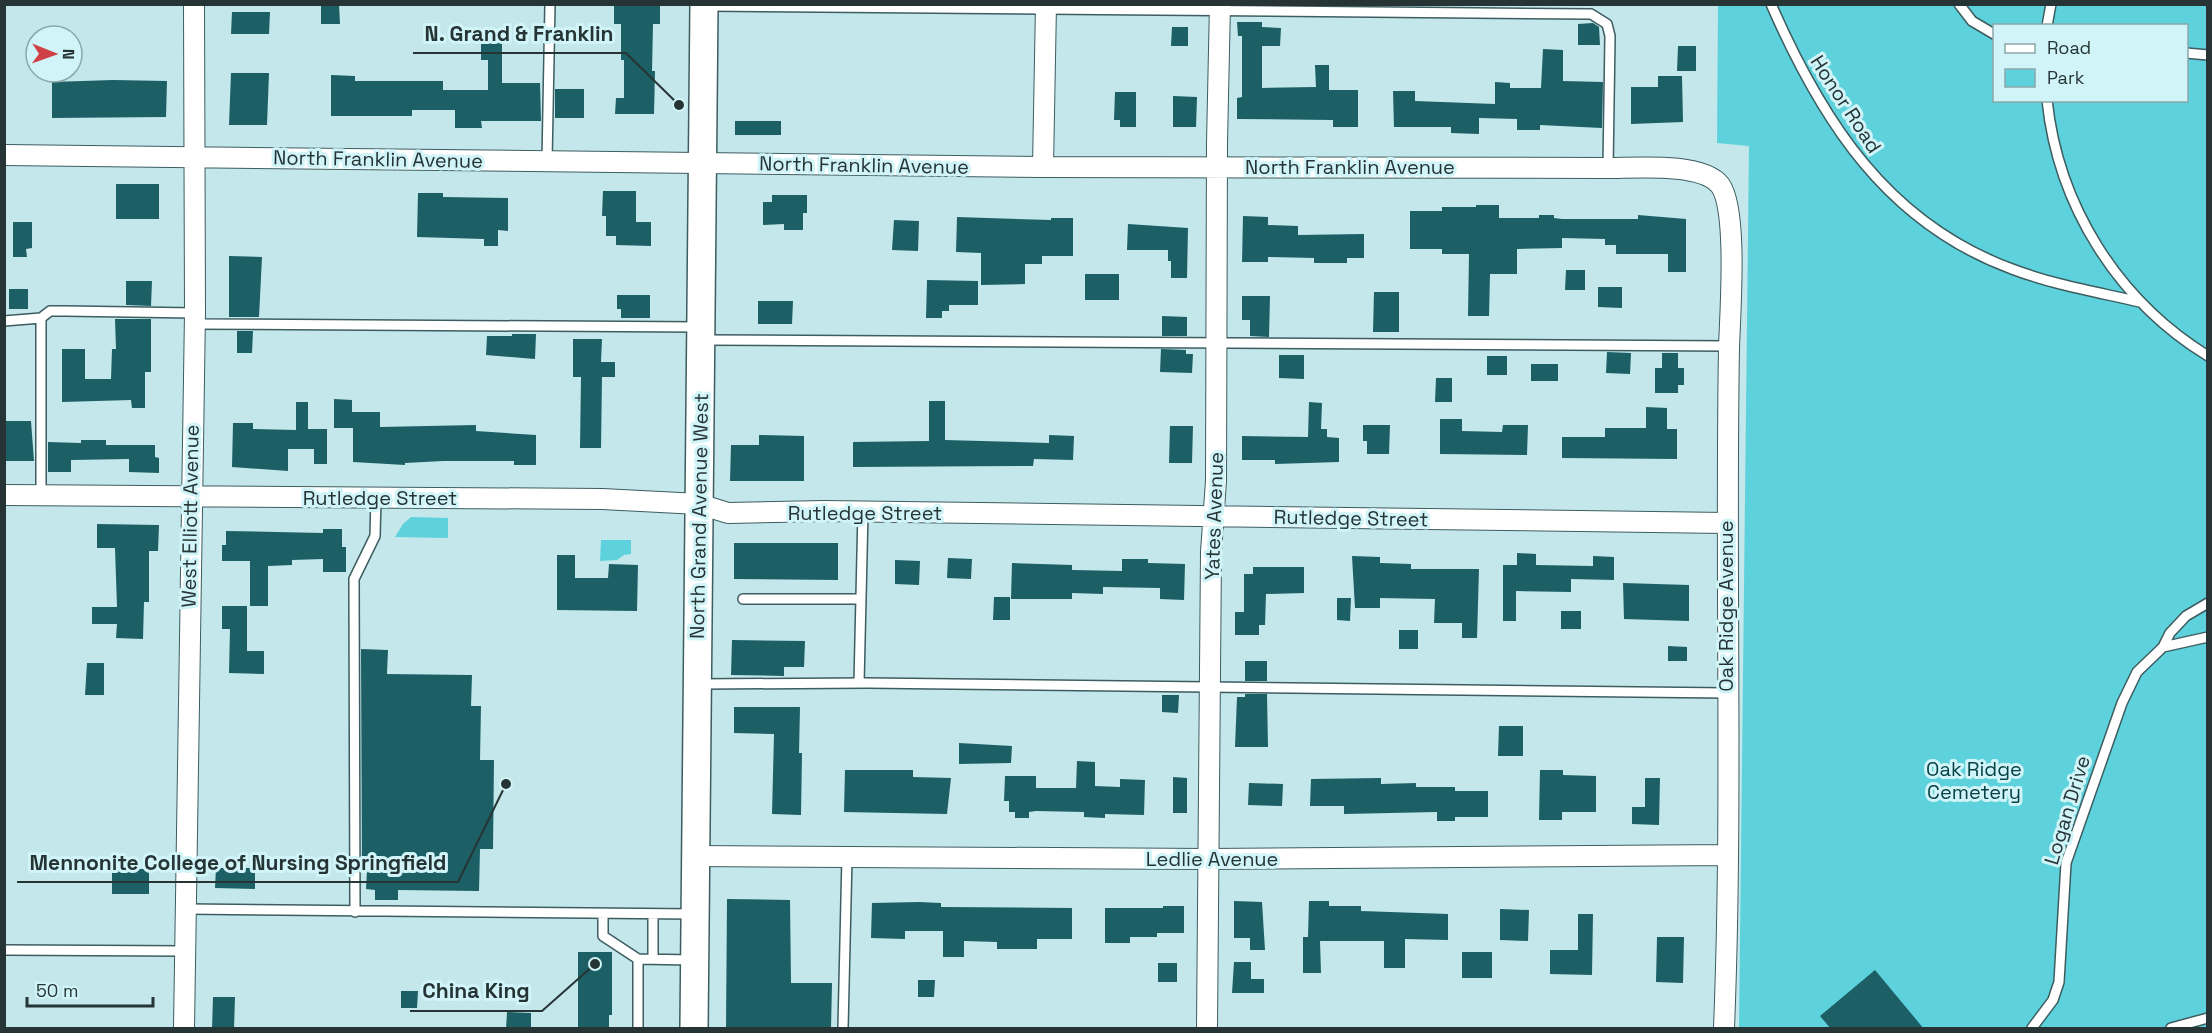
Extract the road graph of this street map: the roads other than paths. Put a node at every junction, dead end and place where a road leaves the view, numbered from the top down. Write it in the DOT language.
graph roads {
  1 [pos="194,4"];
  2 [pos="550,4"];
  3 [pos="1771,4"];
  4 [pos="1959,4"];
  5 [pos="2051,4"];
  6 [pos="704,5"];
  7 [pos="1046,7"];
  8 [pos="1220,8"];
  9 [pos="2047,24"];
  10 [pos="1993,33"];
  11 [pos="2188,53"];
  12 [pos="2208,55"];
  13 [pos="2047,102"];
  14 [pos="4,155"];
  15 [pos="194,158"];
  16 [pos="547,161"];
  17 [pos="703,162"];
  18 [pos="1043,167"];
  19 [pos="1217,167"];
  20 [pos="1608,168"];
  21 [pos="1720,185"];
  22 [pos="2140,302"];
  23 [pos="41,318"];
  24 [pos="194,319"];
  25 [pos="4,321"];
  26 [pos="701,334"];
  27 [pos="1217,343"];
  28 [pos="1729,345"];
  29 [pos="2208,356"];
  30 [pos="4,495"];
  31 [pos="41,496"];
  32 [pos="190,497"];
  33 [pos="376,498"];
  34 [pos="699,504"];
  35 [pos="863,512"];
  36 [pos="1213,516"];
  37 [pos="1726,523"];
  38 [pos="743,599"];
  39 [pos="861,599"];
  40 [pos="2208,603"];
  41 [pos="2208,637"];
  42 [pos="2163,647"];
  43 [pos="859,683"];
  44 [pos="697,684"];
  45 [pos="1211,689"];
  46 [pos="1726,693"];
  47 [pos="1728,855"];
  48 [pos="696,856"];
  49 [pos="847,857"];
  50 [pos="1208,859"];
  51 [pos="186,909"];
  52 [pos="355,912"];
  53 [pos="603,914"];
  54 [pos="653,914"];
  55 [pos="696,914"];
  56 [pos="4,950"];
  57 [pos="185,951"];
  58 [pos="638,959"];
  59 [pos="653,959"];
  60 [pos="695,960"];
  61 [pos="2208,1018"];
  62 [pos="184,1029"];
  63 [pos="638,1029"];
  64 [pos="694,1029"];
  65 [pos="843,1029"];
  66 [pos="1207,1029"];
  67 [pos="1724,1029"];
  68 [pos="2032,1029"];
  69 [pos="2171,1029"];
  1 -- 15 [label="street, West Elliott Avenue"];
  2 -- 16 [label="lane"];
  3 -- 22 [label="lane, Honor Road"];
  4 -- 10 [label="lane"];
  5 -- 9 [label="lane"];
  6 -- 7 [label="lane"];
  6 -- 17 [label="main road, North Grand Avenue West"];
  7 -- 8 [label="lane"];
  7 -- 18 [label="street"];
  8 -- 19 [label="street, Yates Avenue"];
  8 -- 20 [label="lane"];
  11 -- 12 [label="lane"];
  13 -- 22 [label="lane"];
  14 -- 15 [label="street, North Franklin Avenue"];
  15 -- 16 [label="street, North Franklin Avenue"];
  15 -- 24 [label="street, West Elliott Avenue"];
  16 -- 17 [label="street, North Franklin Avenue"];
  17 -- 18 [label="street, North Franklin Avenue"];
  17 -- 26 [label="main road, North Grand Avenue West"];
  18 -- 19 [label="street, North Franklin Avenue"];
  19 -- 20 [label="street, North Franklin Avenue"];
  19 -- 27 [label="street, Yates Avenue"];
  20 -- 21 [label="street, North Franklin Avenue"];
  21 -- 28 [label="street, Oak Ridge Avenue"];
  22 -- 29 [label="lane"];
  23 -- 24 [label="lane"];
  23 -- 25 [label="lane"];
  23 -- 31 [label="lane"];
  24 -- 26 [label="lane"];
  24 -- 32 [label="street, West Elliott Avenue"];
  26 -- 27 [label="lane"];
  26 -- 34 [label="main road, North Grand Avenue West"];
  27 -- 28 [label="lane"];
  27 -- 36 [label="street, Yates Avenue"];
  28 -- 37 [label="street, Oak Ridge Avenue"];
  30 -- 31 [label="street, Rutledge Street"];
  31 -- 32 [label="street, Rutledge Street"];
  32 -- 33 [label="street, Rutledge Street"];
  32 -- 51 [label="street, West Elliott Avenue"];
  33 -- 34 [label="street, Rutledge Street"];
  33 -- 52 [label="lane"];
  34 -- 35 [label="street, Rutledge Street"];
  34 -- 44 [label="main road, North Grand Avenue West"];
  35 -- 36 [label="street, Rutledge Street"];
  35 -- 39 [label="lane"];
  36 -- 37 [label="street, Rutledge Street"];
  36 -- 45 [label="street, Yates Avenue"];
  37 -- 46 [label="street, Oak Ridge Avenue"];
  38 -- 39 [label="lane"];
  39 -- 43 [label="lane"];
  40 -- 42 [label="lane, Logan Drive"];
  41 -- 42 [label="lane"];
  42 -- 68 [label="lane, Logan Drive"];
  43 -- 44 [label="lane"];
  43 -- 45 [label="lane"];
  44 -- 48 [label="main road, North Grand Avenue West"];
  45 -- 46 [label="lane"];
  45 -- 50 [label="street, Yates Avenue"];
  46 -- 47 [label="street, Oak Ridge Avenue"];
  47 -- 50 [label="street, Ledlie Avenue"];
  47 -- 67 [label="street, Oak Ridge Avenue"];
  48 -- 49 [label="street, Ledlie Avenue"];
  48 -- 55 [label="main road, North Grand Avenue West"];
  49 -- 50 [label="street, Ledlie Avenue"];
  49 -- 65 [label="lane"];
  50 -- 66 [label="street, Yates Avenue"];
  51 -- 52 [label="lane"];
  51 -- 57 [label="street, West Elliott Avenue"];
  52 -- 53 [label="lane"];
  53 -- 54 [label="lane"];
  53 -- 58 [label="lane"];
  54 -- 55 [label="lane"];
  54 -- 59 [label="lane"];
  55 -- 60 [label="main road, North Grand Avenue West"];
  56 -- 57 [label="lane"];
  57 -- 62 [label="street, West Elliott Avenue"];
  58 -- 59 [label="lane"];
  58 -- 63 [label="lane"];
  59 -- 60 [label="lane"];
  60 -- 64 [label="main road, North Grand Avenue West"];
  61 -- 69 [label="lane"];
}
